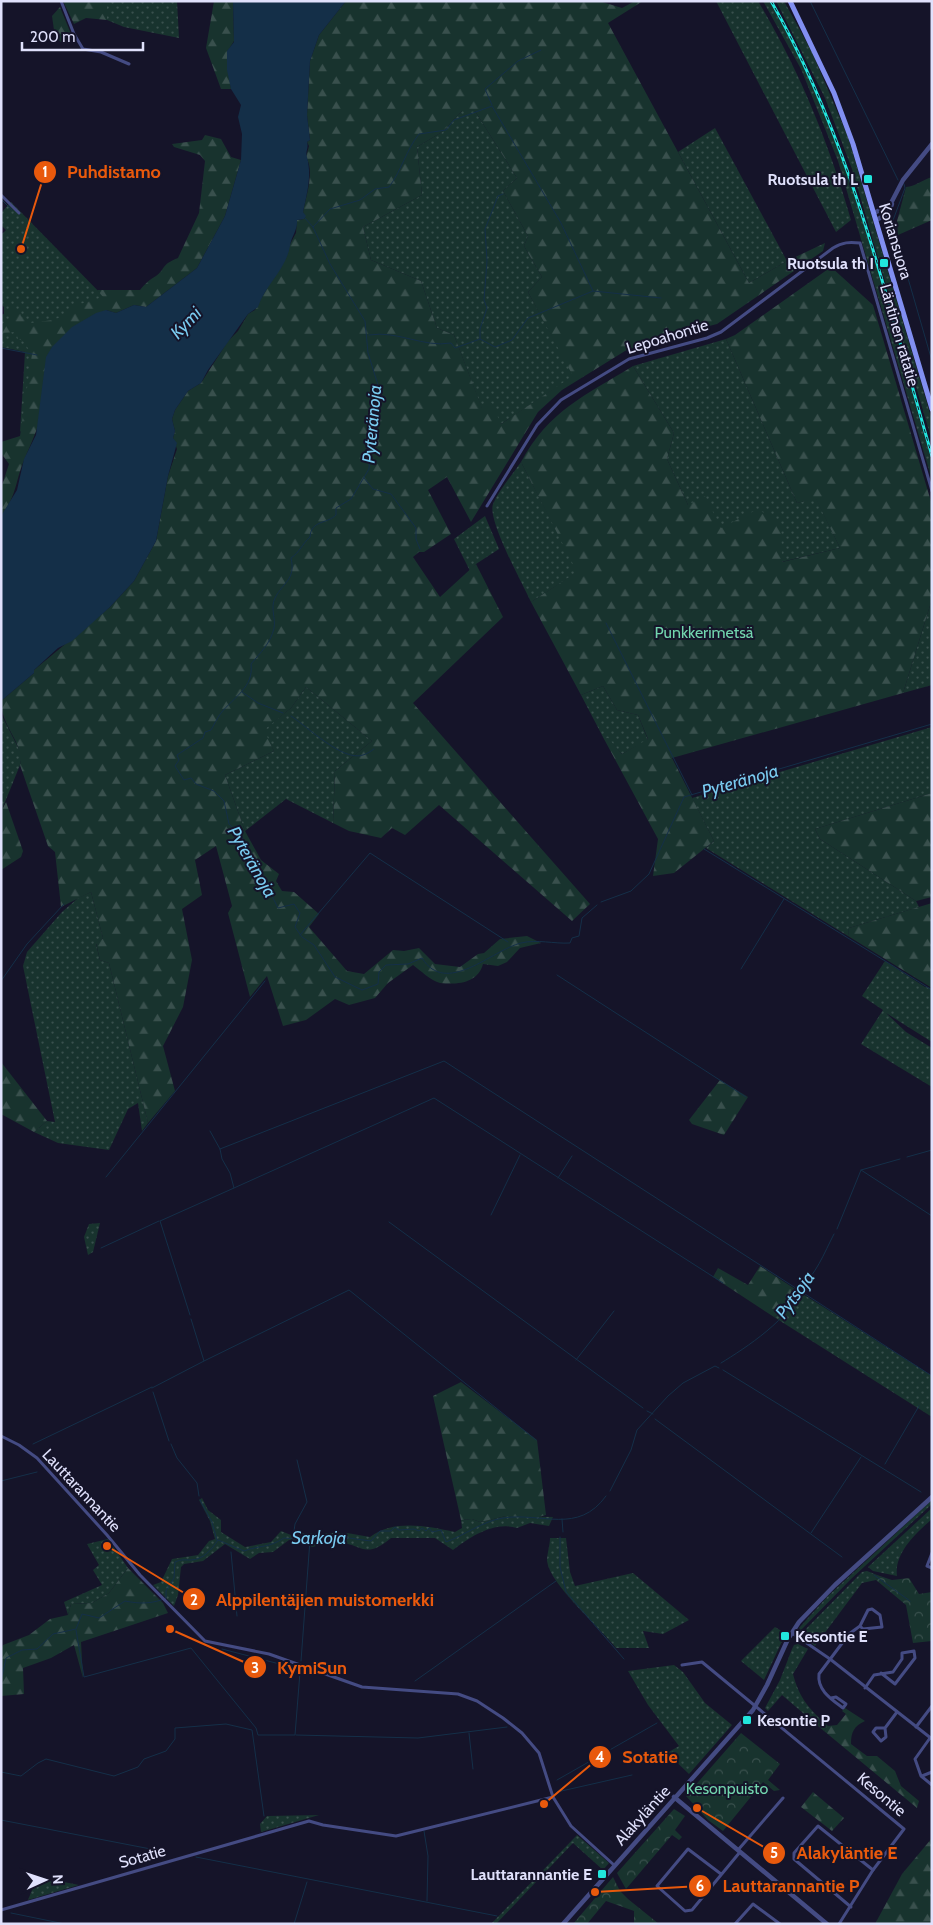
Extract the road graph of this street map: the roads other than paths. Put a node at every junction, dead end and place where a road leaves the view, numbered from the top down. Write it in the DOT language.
graph roads {
  1 [pos="61,1"];
  2 [pos="790,1"];
  3 [pos="129,64"];
  4 [pos="932,144"];
  5 [pos="1,195"];
  6 [pos="893,198"];
  7 [pos="19,213"];
  8 [pos="874,213"];
  9 [pos="876,220"];
  10 [pos="860,243"];
  11 [pos="932,409"];
  12 [pos="932,491"];
  13 [pos="486,506"];
  14 [pos="1,1436"];
  15 [pos="932,1497"];
  16 [pos="932,1553"];
  17 [pos="929,1568"];
  18 [pos="860,1626"];
  19 [pos="791,1633"];
  20 [pos="830,1659"];
  21 [pos="682,1664"];
  22 [pos="881,1673"];
  23 [pos="865,1688"];
  24 [pos="831,1698"];
  25 [pos="756,1705"];
  26 [pos="931,1708"];
  27 [pos="897,1712"];
  28 [pos="916,1727"];
  29 [pos="885,1728"];
  30 [pos="931,1738"];
  31 [pos="932,1772"];
  32 [pos="921,1776"];
  33 [pos="932,1785"];
  34 [pos="553,1797"];
  35 [pos="674,1797"];
  36 [pos="783,1798"];
  37 [pos="739,1851"];
  38 [pos="614,1865"];
  39 [pos="873,1870"];
  40 [pos="722,1874"];
  41 [pos="851,1906"];
  42 [pos="1,1910"];
  43 [pos="563,1924"];
  44 [pos="735,1924"];
  45 [pos="780,1924"];
  46 [pos="827,1924"];
  47 [pos="840,1924"];
  1 -- 3 [label="street"];
  2 -- 8 [label="main road, Koriansuora"];
  4 -- 6 [label="street"];
  5 -- 7 [label="street"];
  6 -- 8 [label="street"];
  6 -- 9 [label="street"];
  8 -- 9 [label="main road, Koriansuora"];
  9 -- 11 [label="main road, Koriansuora"];
  10 -- 12 [label="street, Läntinen ratatie"];
  10 -- 13 [label="street, Lepoahontie"];
  14 -- 34 [label="street, Lauttarannantie"];
  15 -- 19 [label="street, Alakyläntie"];
  16 -- 17 [label="street"];
  18 -- 18 [label="street"];
  18 -- 20 [label="street"];
  19 -- 20 [label="street"];
  19 -- 25 [label="street, Alakyläntie"];
  20 -- 23 [label="street"];
  20 -- 24 [label="street"];
  21 -- 25 [label="street"];
  22 -- 22 [label="street"];
  22 -- 23 [label="street"];
  23 -- 27 [label="street"];
  25 -- 35 [label="street, Alakyläntie"];
  25 -- 39 [label="street, Kesontie"];
  26 -- 28 [label="street"];
  27 -- 28 [label="street"];
  27 -- 29 [label="street"];
  28 -- 30 [label="street"];
  29 -- 29 [label="street"];
  30 -- 32 [label="street"];
  31 -- 32 [label="street"];
  32 -- 33 [label="street"];
  34 -- 38 [label="street, Lauttarannantie"];
  34 -- 42 [label="street, Sotatie"];
  35 -- 37 [label="street"];
  35 -- 38 [label="street, Alakyläntie"];
  36 -- 37 [label="street"];
  37 -- 40 [label="street"];
  37 -- 46 [label="street"];
  38 -- 43 [label="street, Alakyläntie"];
  39 -- 41 [label="street, Kesontie"];
  39 -- 41 [label="street"];
  40 -- 40 [label="street"];
  41 -- 47 [label="street, Kesontie"];
  44 -- 45 [label="street"];
}
